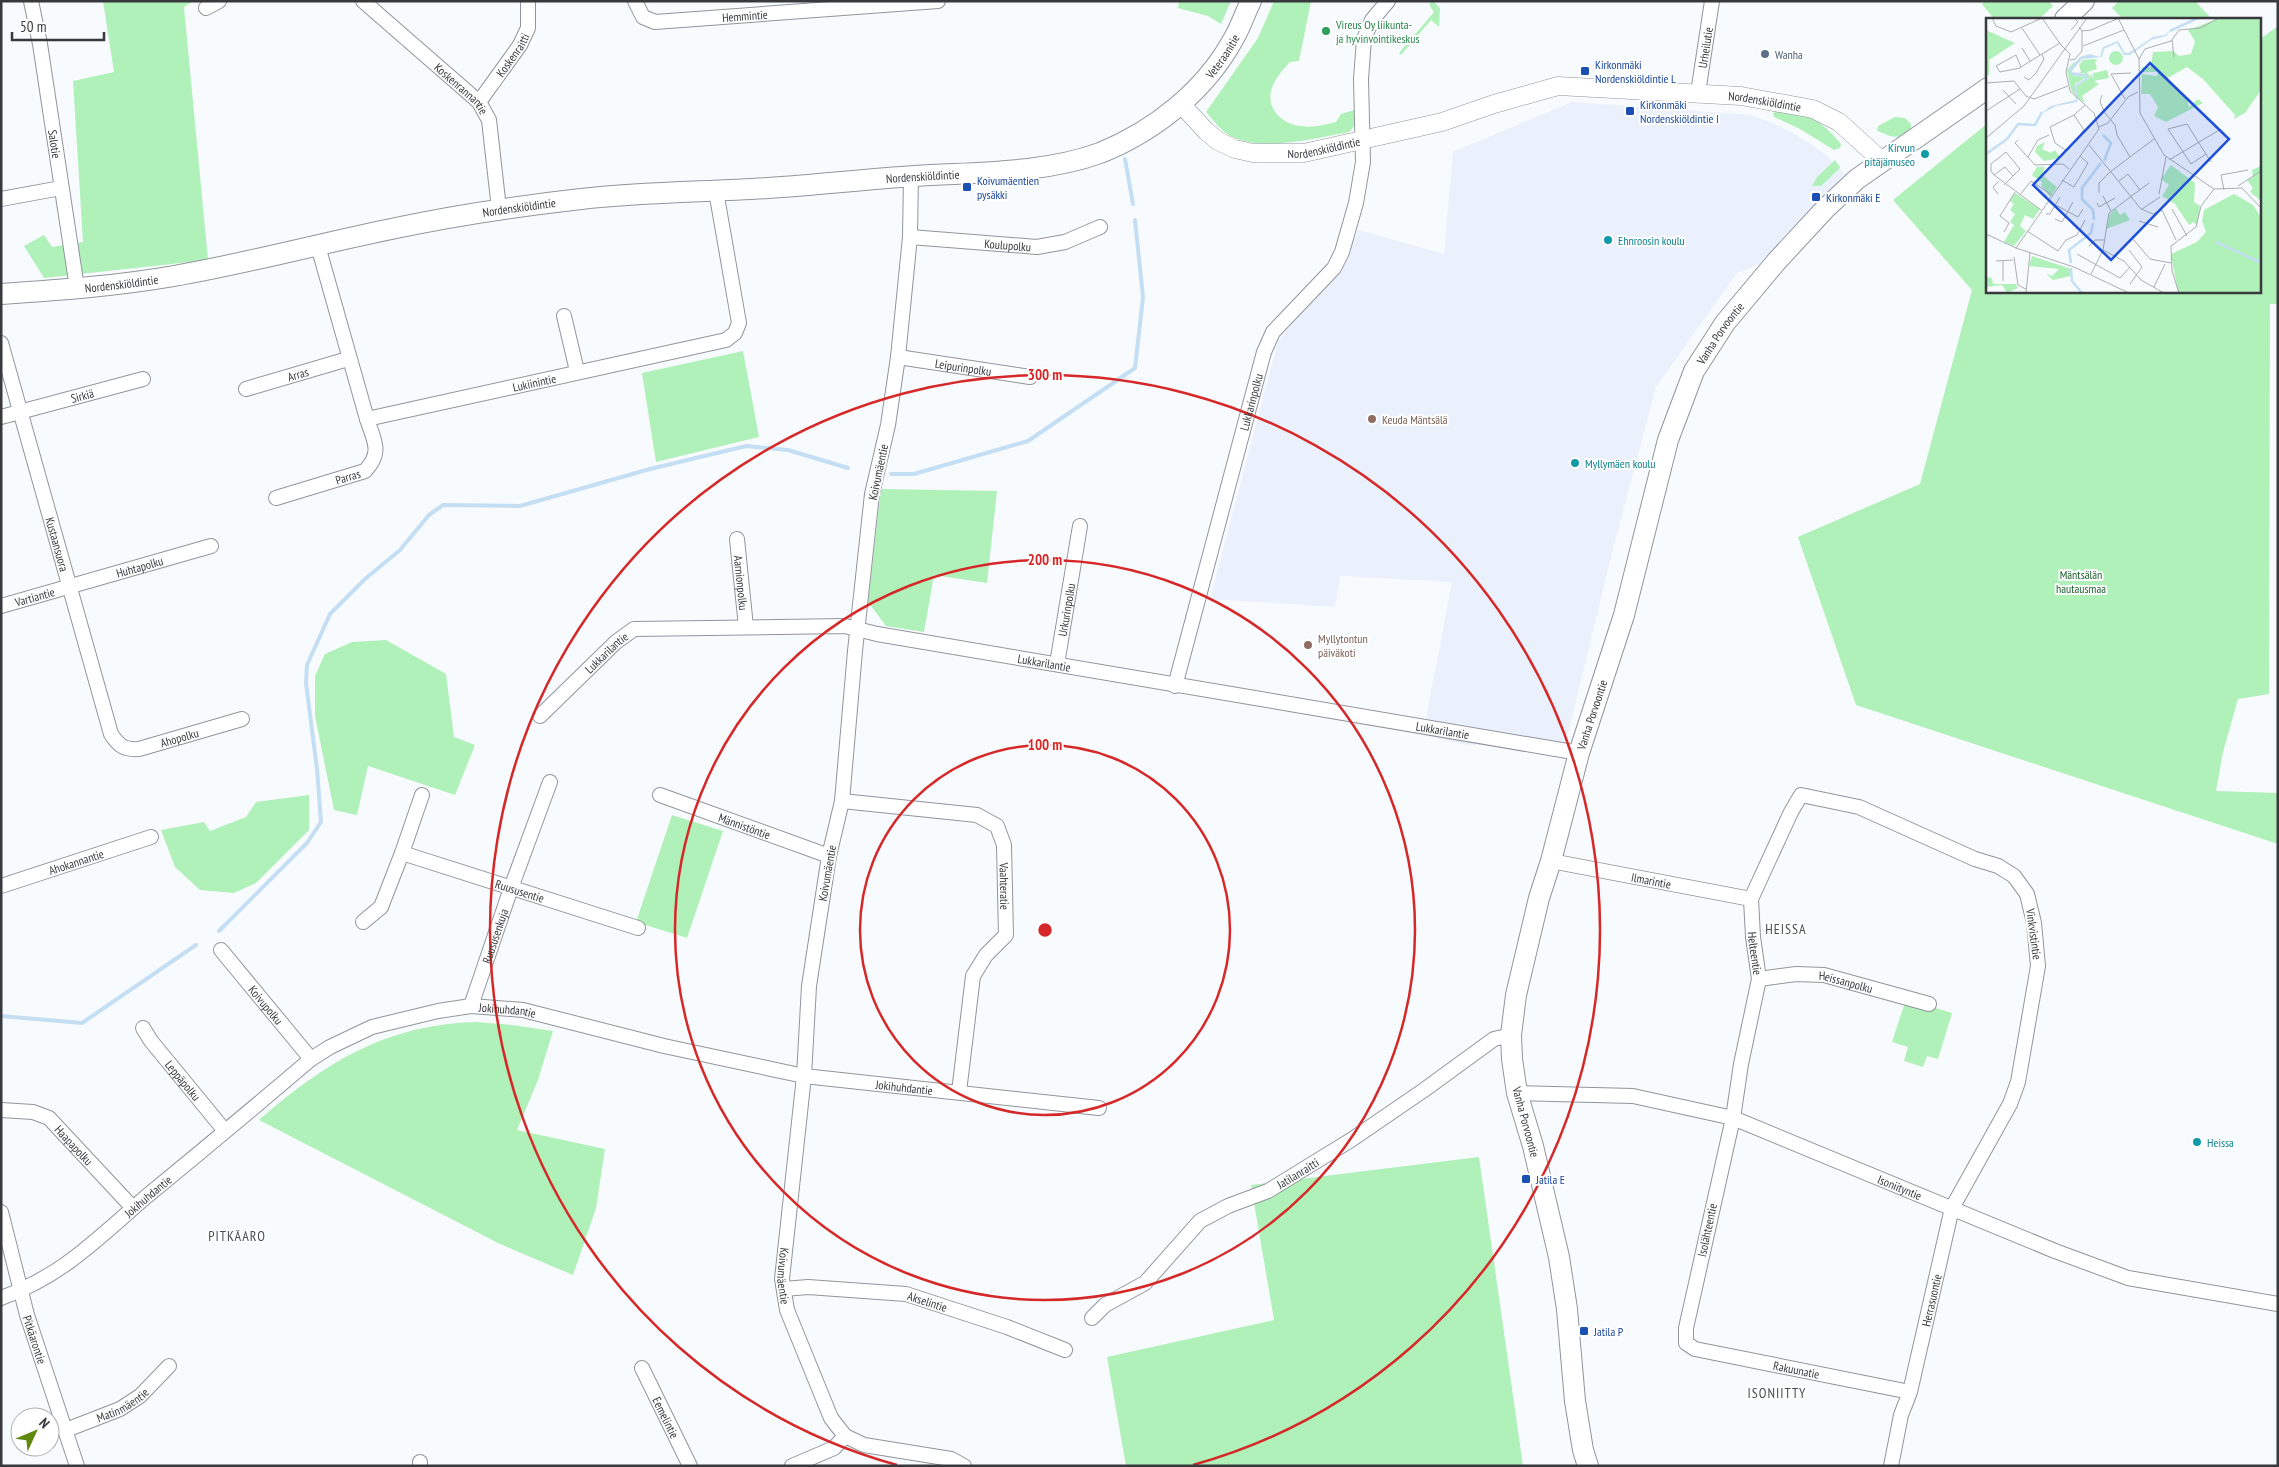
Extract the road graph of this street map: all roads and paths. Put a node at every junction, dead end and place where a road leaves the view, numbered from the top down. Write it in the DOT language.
graph roads {
  1 [pos="31,1"];
  2 [pos="219,1"];
  3 [pos="363,1"];
  4 [pos="635,1"];
  5 [pos="938,1"];
  6 [pos="1251,1"];
  7 [pos="1388,1"];
  8 [pos="1712,1"];
  9 [pos="2084,1"];
  10 [pos="528,3"];
  11 [pos="206,8"];
  12 [pos="2066,18"];
  13 [pos="1986,89"];
  14 [pos="1698,93"];
  15 [pos="479,102"];
  16 [pos="1181,104"];
  17 [pos="1363,141"];
  18 [pos="1882,161"];
  19 [pos="911,176"];
  20 [pos="61,188"];
  21 [pos="716,191"];
  22 [pos="1,199"];
  23 [pos="499,209"];
  24 [pos="1100,227"];
  25 [pos="910,237"];
  26 [pos="318,246"];
  27 [pos="77,288"];
  28 [pos="1,294"];
  29 [pos="564,316"];
  30 [pos="1,343"];
  31 [pos="898,357"];
  32 [pos="348,360"];
  33 [pos="577,371"];
  34 [pos="1030,377"];
  35 [pos="143,379"];
  36 [pos="246,389"];
  37 [pos="22,413"];
  38 [pos="1,417"];
  39 [pos="367,419"];
  40 [pos="276,498"];
  41 [pos="1080,526"];
  42 [pos="737,539"];
  43 [pos="211,546"];
  44 [pos="69,587"];
  45 [pos="1,606"];
  46 [pos="746,627"];
  47 [pos="857,628"];
  48 [pos="1057,664"];
  49 [pos="1175,686"];
  50 [pos="540,716"];
  51 [pos="242,719"];
  52 [pos="118,745"];
  53 [pos="1579,753"];
  54 [pos="550,782"];
  55 [pos="422,795"];
  56 [pos="660,795"];
  57 [pos="1801,795"];
  58 [pos="842,801"];
  59 [pos="150,837"];
  60 [pos="402,853"];
  61 [pos="829,856"];
  62 [pos="1551,860"];
  63 [pos="2,883"];
  64 [pos="511,888"];
  65 [pos="1752,899"];
  66 [pos="363,922"];
  67 [pos="638,928"];
  68 [pos="220,950"];
  69 [pos="1759,979"];
  70 [pos="1929,1004"];
  71 [pos="471,1006"];
  72 [pos="143,1028"];
  73 [pos="1511,1035"];
  74 [pos="311,1059"];
  75 [pos="804,1076"];
  76 [pos="959,1092"];
  77 [pos="1517,1092"];
  78 [pos="1099,1108"];
  79 [pos="1,1110"];
  80 [pos="1733,1118"];
  81 [pos="225,1132"];
  82 [pos="133,1208"];
  83 [pos="1952,1208"];
  84 [pos="1,1212"];
  85 [pos="784,1289"];
  86 [pos="22,1290"];
  87 [pos="1,1298"];
  88 [pos="2278,1304"];
  89 [pos="1092,1318"];
  90 [pos="1686,1343"];
  91 [pos="1065,1350"];
  92 [pos="169,1366"];
  93 [pos="642,1368"];
  94 [pos="1910,1392"];
  95 [pos="66,1430"];
  96 [pos="845,1436"];
  97 [pos="77,1466"];
  98 [pos="690,1466"];
  99 [pos="792,1466"];
  100 [pos="964,1466"];
  101 [pos="1588,1466"];
  102 [pos="1892,1466"];
  1 -- 20 [label="street, Salotie"];
  2 -- 11 [label="street"];
  3 -- 15 [label="street, Koskenrannantie"];
  4 -- 5 [label="street, Hemmintie"];
  6 -- 16 [label="main road, Veteraanitie"];
  7 -- 17 [label="street, Lukkarinpolku"];
  8 -- 14 [label="street, Urheilutie"];
  9 -- 12 [label="main road"];
  10 -- 15 [label="street, Koskenraitti"];
  13 -- 18 [label="main road, Vanha Porvoontie"];
  14 -- 17 [label="street, Nordenskiöldintie"];
  14 -- 18 [label="street, Nordenskiöldintie"];
  15 -- 23 [label="street, Koskenrannantie"];
  16 -- 17 [label="street, Nordenskiöldintie"];
  16 -- 19 [label="main road, Nordenskiöldintie"];
  17 -- 49 [label="street, Lukkarinpolku"];
  18 -- 53 [label="main road, Vanha Porvoontie"];
  19 -- 21 [label="main road, Nordenskiöldintie"];
  19 -- 25 [label="street, Koivumäentie"];
  20 -- 22 [label="street"];
  20 -- 27 [label="street, Salotie"];
  21 -- 23 [label="main road, Nordenskiöldintie"];
  21 -- 33 [label="street, Lukiinintie"];
  23 -- 26 [label="main road, Nordenskiöldintie"];
  24 -- 25 [label="street, Koulupolku"];
  25 -- 31 [label="street, Koivumäentie"];
  26 -- 27 [label="main road, Nordenskiöldintie"];
  26 -- 32 [label="street"];
  27 -- 28 [label="main road, Nordenskiöldintie"];
  29 -- 33 [label="street"];
  30 -- 37 [label="street, Kustaansuora"];
  31 -- 34 [label="street, Leipurinpolku"];
  31 -- 47 [label="street, Koivumäentie"];
  32 -- 36 [label="street, Arras"];
  32 -- 39 [label="street"];
  33 -- 39 [label="street, Lukiinintie"];
  35 -- 37 [label="street, Sirkiä"];
  37 -- 38 [label="street, Sirkiä"];
  37 -- 44 [label="street, Kustaansuora"];
  39 -- 40 [label="street, Parras"];
  41 -- 48 [label="street, Urkurinpolku"];
  42 -- 46 [label="street, Aarnionpolku"];
  43 -- 44 [label="street, Huhtapolku"];
  44 -- 45 [label="street, Vartiantie"];
  44 -- 52 [label="street, Kustaansuora"];
  46 -- 47 [label="street, Lukkarilantie"];
  46 -- 50 [label="street, Lukkarilantie"];
  47 -- 48 [label="street, Lukkarilantie"];
  47 -- 58 [label="street, Koivumäentie"];
  48 -- 49 [label="street, Lukkarilantie"];
  49 -- 53 [label="street, Lukkarilantie"];
  51 -- 52 [label="street, Ahopolku"];
  53 -- 62 [label="main road, Vanha Porvoontie"];
  54 -- 64 [label="street, Ruususenkuja"];
  55 -- 60 [label="street"];
  56 -- 61 [label="street, Männistöntie"];
  57 -- 65 [label="street, Helteentie"];
  57 -- 83 [label="street, Vinkvistintie"];
  58 -- 61 [label="street, Koivumäentie"];
  58 -- 76 [label="street, Vaahteratie"];
  59 -- 63 [label="street, Ahokannantie"];
  60 -- 64 [label="street, Ruususentie"];
  60 -- 66 [label="street"];
  61 -- 75 [label="street, Koivumäentie"];
  62 -- 65 [label="street, Ilmarintie"];
  62 -- 73 [label="main road, Vanha Porvoontie"];
  64 -- 67 [label="street, Ruususentie"];
  64 -- 71 [label="street, Ruususenkuja"];
  65 -- 69 [label="street, Helteentie"];
  68 -- 74 [label="street, Koivupolku"];
  69 -- 70 [label="street, Heissanpolku"];
  69 -- 80 [label="street, Helteentie"];
  71 -- 74 [label="street, Jokihuhdantie"];
  71 -- 75 [label="street, Jokihuhdantie"];
  72 -- 81 [label="street, Leppäpolku"];
  73 -- 77 [label="main road, Vanha Porvoontie"];
  73 -- 89 [label="street, Jatilanraitti"];
  74 -- 81 [label="street, Jokihuhdantie"];
  75 -- 76 [label="street, Jokihuhdantie"];
  75 -- 85 [label="street, Koivumäentie"];
  76 -- 78 [label="street, Jokihuhdantie"];
  77 -- 80 [label="street, Isoniityntie"];
  77 -- 101 [label="main road, Vanha Porvoontie"];
  79 -- 82 [label="street, Haapapolku"];
  80 -- 83 [label="street, Isoniityntie"];
  80 -- 90 [label="street, Isolähteentie"];
  81 -- 82 [label="street, Jokihuhdantie"];
  82 -- 86 [label="street, Jokihuhdantie"];
  83 -- 88 [label="street, Isoniityntie"];
  83 -- 94 [label="street, Herrasuontie"];
  84 -- 86 [label="street, Pitkäarontie"];
  85 -- 91 [label="street, Akselintie"];
  85 -- 96 [label="street, Koivumäentie"];
  86 -- 87 [label="street, Jokihuhdantie"];
  86 -- 95 [label="street, Pitkäarontie"];
  90 -- 94 [label="street, Rakuunatie"];
  92 -- 95 [label="street, Matinmäentie"];
  93 -- 98 [label="street, Eemelintie"];
  94 -- 102 [label="street, Herrasuontie"];
  95 -- 97 [label="street, Pitkäarontie"];
  96 -- 99 [label="street"];
  96 -- 100 [label="street"];
}
